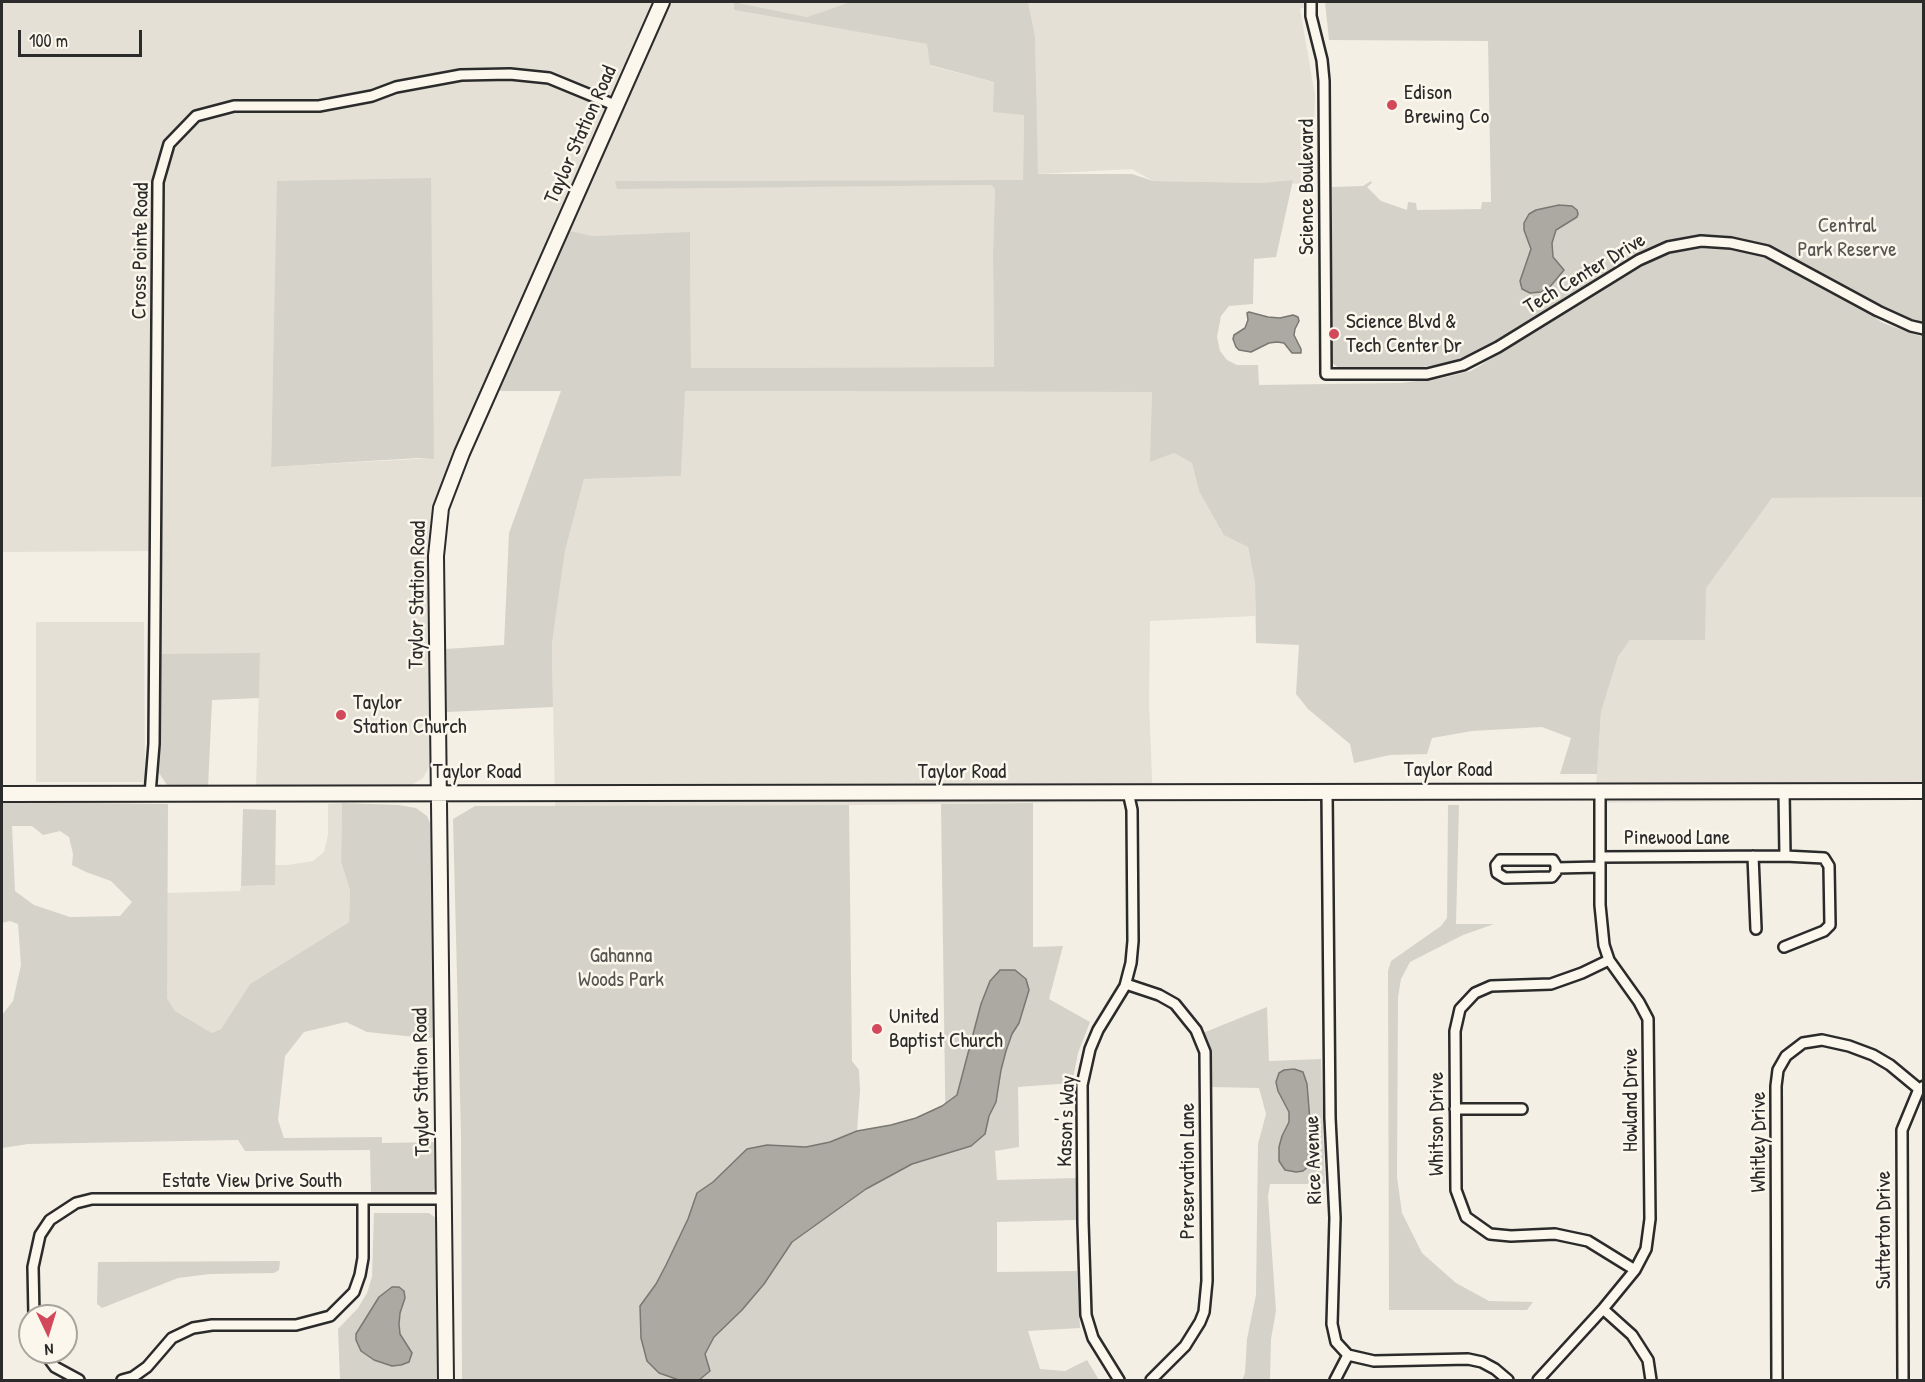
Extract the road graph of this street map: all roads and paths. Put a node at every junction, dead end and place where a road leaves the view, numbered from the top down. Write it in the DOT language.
graph roads {
  1 [pos="662,2"];
  2 [pos="1311,2"];
  3 [pos="616,106"];
  4 [pos="1923,329"];
  5 [pos="1326,374"];
  6 [pos="1784,791"];
  7 [pos="1923,791"];
  8 [pos="1128,792"];
  9 [pos="1327,792"];
  10 [pos="1600,792"];
  11 [pos="439,793"];
  12 [pos="2,794"];
  13 [pos="150,794"];
  14 [pos="1600,856"];
  15 [pos="1753,856"];
  16 [pos="1785,856"];
  17 [pos="1600,867"];
  18 [pos="1556,868"];
  19 [pos="1756,929"];
  20 [pos="1784,947"];
  21 [pos="1609,960"];
  22 [pos="1126,984"];
  23 [pos="1921,1087"];
  24 [pos="1455,1109"];
  25 [pos="1522,1109"];
  26 [pos="363,1199"];
  27 [pos="444,1199"];
  28 [pos="1635,1270"];
  29 [pos="34,1304"];
  30 [pos="1603,1309"];
  31 [pos="1348,1355"];
  32 [pos="53,1364"];
  33 [pos="79,1380"];
  34 [pos="123,1380"];
  35 [pos="446,1380"];
  36 [pos="1119,1380"];
  37 [pos="1151,1380"];
  38 [pos="1335,1380"];
  39 [pos="1509,1380"];
  40 [pos="1538,1380"];
  41 [pos="1651,1380"];
  42 [pos="1777,1380"];
  43 [pos="1903,1380"];
  1 -- 3 [label="main road, Taylor Station Road"];
  2 -- 5 [label="street, Science Boulevard"];
  3 -- 11 [label="main road, Taylor Station Road"];
  3 -- 13 [label="street, Cross Pointe Road"];
  4 -- 5 [label="street, Tech Center Drive"];
  6 -- 7 [label="main road, Taylor Road"];
  6 -- 10 [label="main road, Taylor Road"];
  6 -- 16 [label="street"];
  8 -- 9 [label="main road, Taylor Road"];
  8 -- 11 [label="main road, Taylor Road"];
  8 -- 22 [label="street, Kason's Way"];
  9 -- 10 [label="main road, Taylor Road"];
  9 -- 31 [label="street, Rice Avenue"];
  10 -- 14 [label="street, Howland Drive"];
  11 -- 13 [label="main road, Taylor Road"];
  11 -- 27 [label="main road, Taylor Station Road"];
  12 -- 13 [label="main road, Taylor Road"];
  14 -- 15 [label="street, Pinewood Lane"];
  14 -- 17 [label="street, Howland Drive"];
  15 -- 16 [label="street, Pinewood Lane"];
  15 -- 19 [label="street, Pinewood Lane"];
  16 -- 20 [label="street, Pinewood Lane"];
  17 -- 18 [label="street"];
  17 -- 21 [label="street, Howland Drive"];
  18 -- 18 [label="street"];
  21 -- 24 [label="street, Whitson Drive"];
  21 -- 28 [label="street, Howland Drive"];
  22 -- 36 [label="street, Kason's Way"];
  22 -- 37 [label="street, Preservation Lane"];
  23 -- 42 [label="street, Whitley Drive"];
  23 -- 43 [label="street, Sutterton Drive"];
  24 -- 25 [label="street"];
  24 -- 28 [label="street, Whitson Drive"];
  26 -- 27 [label="street, Estate View Drive South"];
  26 -- 29 [label="street, Estate View Drive South"];
  26 -- 34 [label="street"];
  27 -- 35 [label="main road, Taylor Station Road"];
  28 -- 30 [label="street, Howland Drive"];
  30 -- 40 [label="street, Howland Drive"];
  30 -- 41 [label="street"];
  31 -- 38 [label="street"];
  31 -- 39 [label="street"];
  32 -- 33 [label="street"];
}
